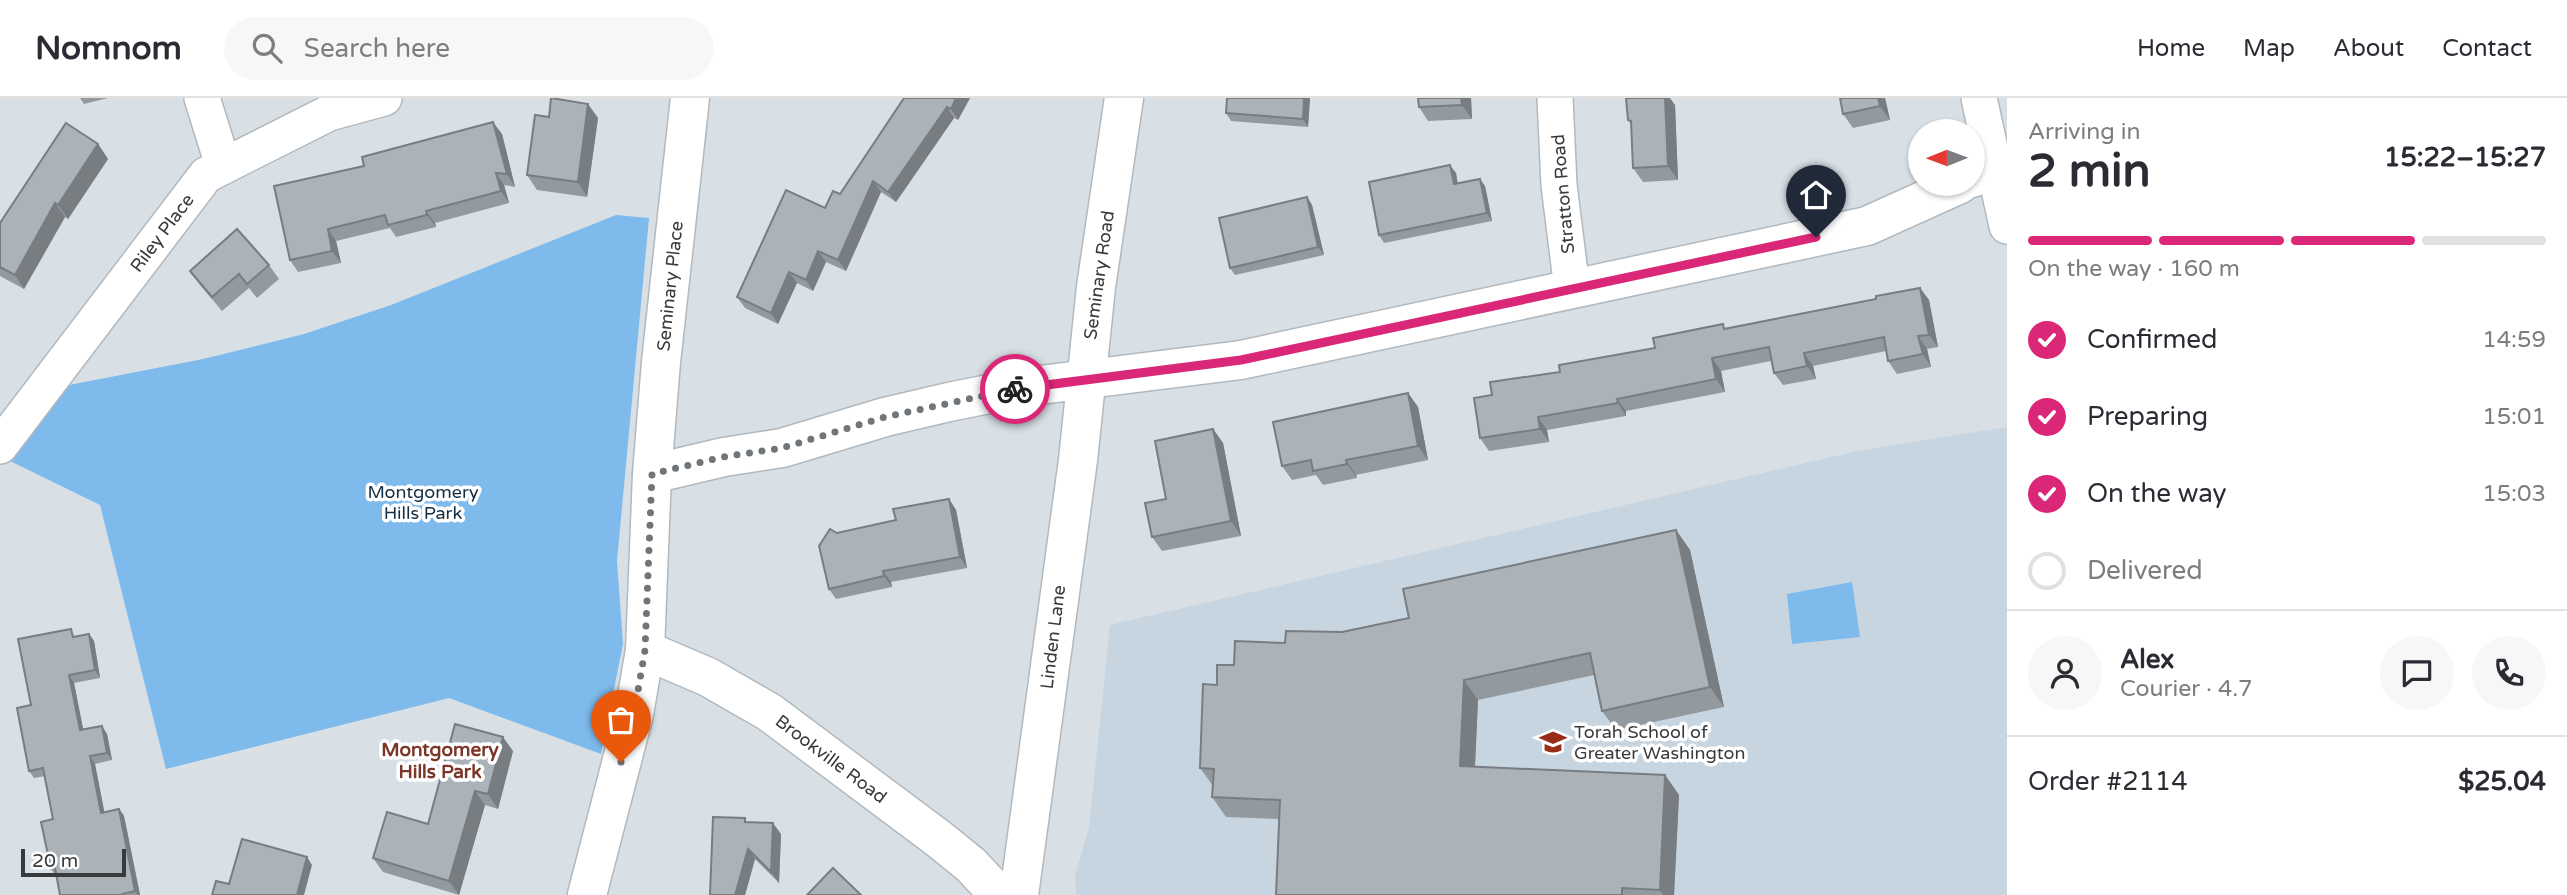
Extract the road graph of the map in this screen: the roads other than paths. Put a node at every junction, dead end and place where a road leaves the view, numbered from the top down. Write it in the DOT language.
graph roads {
  1 [pos="202,98"];
  2 [pos="384,98"];
  3 [pos="690,98"];
  4 [pos="1124,98"];
  5 [pos="1555,98"];
  6 [pos="1979,98"];
  7 [pos="223,165"];
  8 [pos="1991,169"];
  9 [pos="1933,196"];
  10 [pos="2007,226"];
  11 [pos="1572,289"];
  12 [pos="1086,379"];
  13 [pos="0,446"];
  14 [pos="652,474"];
  15 [pos="645,650"];
  16 [pos="587,895"];
  17 [pos="999,895"];
  18 [pos="1019,895"];
  1 -- 7 [label="street"];
  2 -- 7 [label="street, Riley Place"];
  3 -- 14 [label="street, Seminary Place"];
  4 -- 12 [label="street, Seminary Road"];
  5 -- 11 [label="street, Stratton Road"];
  6 -- 8 [label="street"];
  7 -- 13 [label="street, Riley Place"];
  8 -- 10 [label="street"];
  9 -- 11 [label="street"];
  11 -- 12 [label="street"];
  12 -- 14 [label="street"];
  12 -- 18 [label="street, Linden Lane"];
  14 -- 15 [label="street"];
  15 -- 16 [label="street"];
  15 -- 17 [label="street, Brookville Road"];
}
